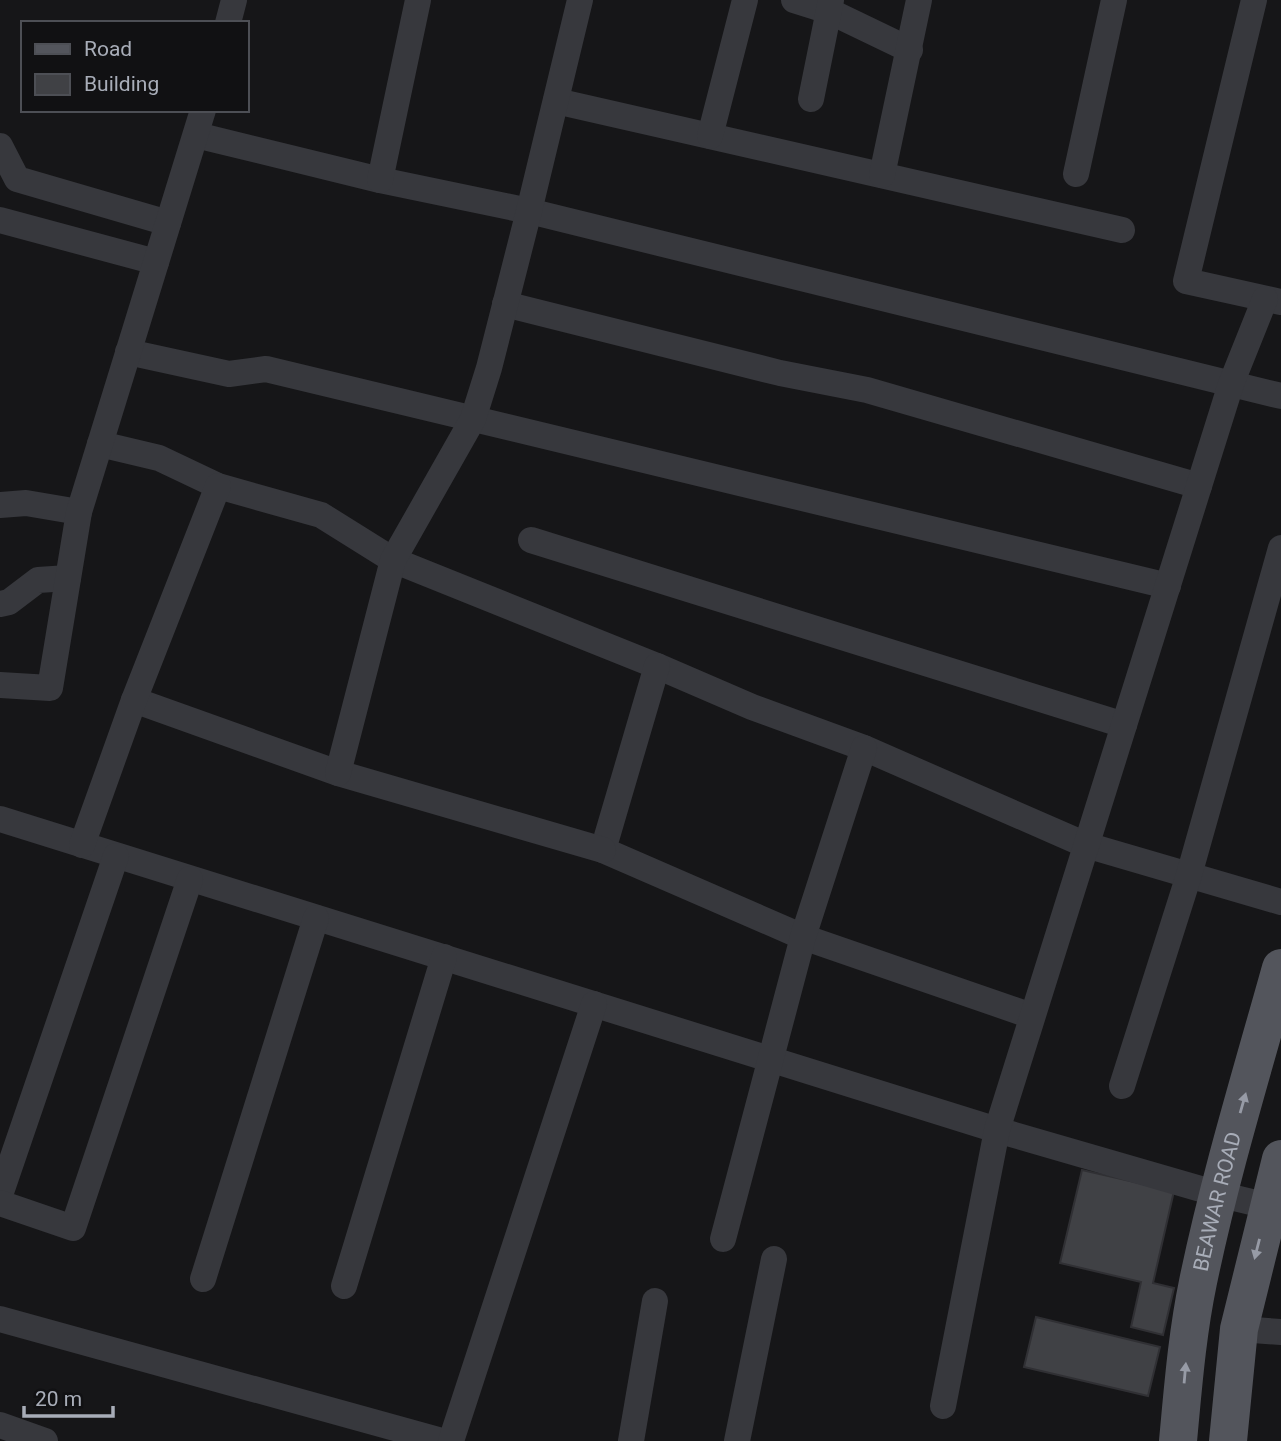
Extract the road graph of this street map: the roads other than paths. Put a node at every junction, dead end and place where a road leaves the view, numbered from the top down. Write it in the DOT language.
graph roads {
  1 [pos="234,0"];
  2 [pos="418,0"];
  3 [pos="580,0"];
  4 [pos="745,0"];
  5 [pos="794,0"];
  6 [pos="919,0"];
  7 [pos="1114,0"];
  8 [pos="1254,0"];
  9 [pos="830,6"];
  10 [pos="229,21"];
  11 [pos="910,50"];
  12 [pos="811,99"];
  13 [pos="556,102"];
  14 [pos="200,123"];
  15 [pos="710,136"];
  16 [pos="0,146"];
  17 [pos="1076,174"];
  18 [pos="882,176"];
  19 [pos="380,180"];
  20 [pos="529,211"];
  21 [pos="0,220"];
  22 [pos="168,223"];
  23 [pos="1122,230"];
  24 [pos="156,262"];
  25 [pos="1273,301"];
  26 [pos="505,304"];
  27 [pos="128,352"];
  28 [pos="1231,384"];
  29 [pos="1281,396"];
  30 [pos="473,419"];
  31 [pos="100,444"];
  32 [pos="218,486"];
  33 [pos="1199,486"];
  34 [pos="0,505"];
  35 [pos="79,512"];
  36 [pos="531,540"];
  37 [pos="1281,548"];
  38 [pos="393,560"];
  39 [pos="68,578"];
  40 [pos="1168,586"];
  41 [pos="0,604"];
  42 [pos="657,666"];
  43 [pos="0,685"];
  44 [pos="134,700"];
  45 [pos="1124,725"];
  46 [pos="864,748"];
  47 [pos="338,773"];
  48 [pos="0,819"];
  49 [pos="82,845"];
  50 [pos="1086,845"];
  51 [pos="603,850"];
  52 [pos="116,856"];
  53 [pos="1189,875"];
  54 [pos="190,878"];
  55 [pos="1281,902"];
  56 [pos="316,918"];
  57 [pos="803,937"];
  58 [pos="444,957"];
  59 [pos="1281,968"];
  60 [pos="594,1004"];
  61 [pos="1032,1016"];
  62 [pos="772,1060"];
  63 [pos="1122,1086"];
  64 [pos="997,1130"];
  65 [pos="1281,1159"];
  66 [pos="1218,1194"];
  67 [pos="0,1195"];
  68 [pos="0,1203"];
  69 [pos="1268,1206"];
  70 [pos="723,1239"];
  71 [pos="774,1259"];
  72 [pos="203,1279"];
  73 [pos="344,1286"];
  74 [pos="655,1301"];
  75 [pos="0,1319"];
  76 [pos="1239,1329"];
  77 [pos="1281,1332"];
  78 [pos="943,1406"];
  79 [pos="0,1425"];
  80 [pos="45,1441"];
  81 [pos="442,1441"];
  82 [pos="451,1441"];
  83 [pos="631,1441"];
  84 [pos="737,1441"];
  85 [pos="1178,1441"];
  86 [pos="1228,1441"];
  1 -- 10 [label="street"];
  2 -- 19 [label="street"];
  3 -- 13 [label="street"];
  4 -- 15 [label="street"];
  5 -- 9 [label="street"];
  6 -- 11 [label="street"];
  7 -- 17 [label="street"];
  8 -- 25 [label="street"];
  9 -- 11 [label="street"];
  9 -- 12 [label="street"];
  11 -- 18 [label="street"];
  13 -- 15 [label="street"];
  13 -- 20 [label="street"];
  14 -- 19 [label="street"];
  14 -- 22 [label="street"];
  15 -- 18 [label="street"];
  16 -- 22 [label="street"];
  18 -- 23 [label="street"];
  19 -- 20 [label="street"];
  20 -- 26 [label="street"];
  20 -- 28 [label="street"];
  21 -- 24 [label="street"];
  22 -- 24 [label="street"];
  24 -- 27 [label="street"];
  25 -- 28 [label="street"];
  26 -- 30 [label="street"];
  26 -- 33 [label="street"];
  27 -- 30 [label="street"];
  27 -- 31 [label="street"];
  28 -- 29 [label="street"];
  28 -- 33 [label="street"];
  30 -- 38 [label="street"];
  30 -- 40 [label="street"];
  31 -- 32 [label="street"];
  31 -- 35 [label="street"];
  32 -- 38 [label="street"];
  32 -- 44 [label="street"];
  33 -- 40 [label="street"];
  34 -- 35 [label="street"];
  35 -- 39 [label="street"];
  36 -- 45 [label="street"];
  37 -- 53 [label="street"];
  38 -- 42 [label="street"];
  38 -- 47 [label="street"];
  39 -- 41 [label="street"];
  39 -- 43 [label="street"];
  40 -- 45 [label="street"];
  42 -- 46 [label="street"];
  42 -- 51 [label="street"];
  44 -- 47 [label="street"];
  44 -- 49 [label="street"];
  45 -- 50 [label="street"];
  46 -- 50 [label="street"];
  46 -- 57 [label="street"];
  47 -- 51 [label="street"];
  48 -- 49 [label="street"];
  49 -- 52 [label="street"];
  50 -- 53 [label="street"];
  50 -- 61 [label="street"];
  51 -- 57 [label="street"];
  52 -- 54 [label="street"];
  52 -- 67 [label="street"];
  53 -- 55 [label="street"];
  53 -- 63 [label="street"];
  54 -- 56 [label="street"];
  54 -- 68 [label="street"];
  56 -- 58 [label="street"];
  56 -- 72 [label="street"];
  57 -- 61 [label="street"];
  57 -- 62 [label="street"];
  58 -- 60 [label="street"];
  58 -- 73 [label="street"];
  66 -- 59 [label="main road, BEAWAR ROAD, one-way"];
  60 -- 62 [label="street"];
  60 -- 82 [label="street"];
  61 -- 64 [label="street"];
  62 -- 64 [label="street"];
  62 -- 70 [label="street"];
  64 -- 66 [label="street"];
  64 -- 78 [label="street"];
  65 -- 69 [label="main road"];
  66 -- 69 [label="street"];
  85 -- 66 [label="main road, BEAWAR ROAD, one-way"];
  69 -- 76 [label="main road, one-way"];
  71 -- 84 [label="street"];
  74 -- 83 [label="street"];
  75 -- 81 [label="street"];
  76 -- 77 [label="street"];
  76 -- 86 [label="main road"];
  79 -- 80 [label="street"];
}
